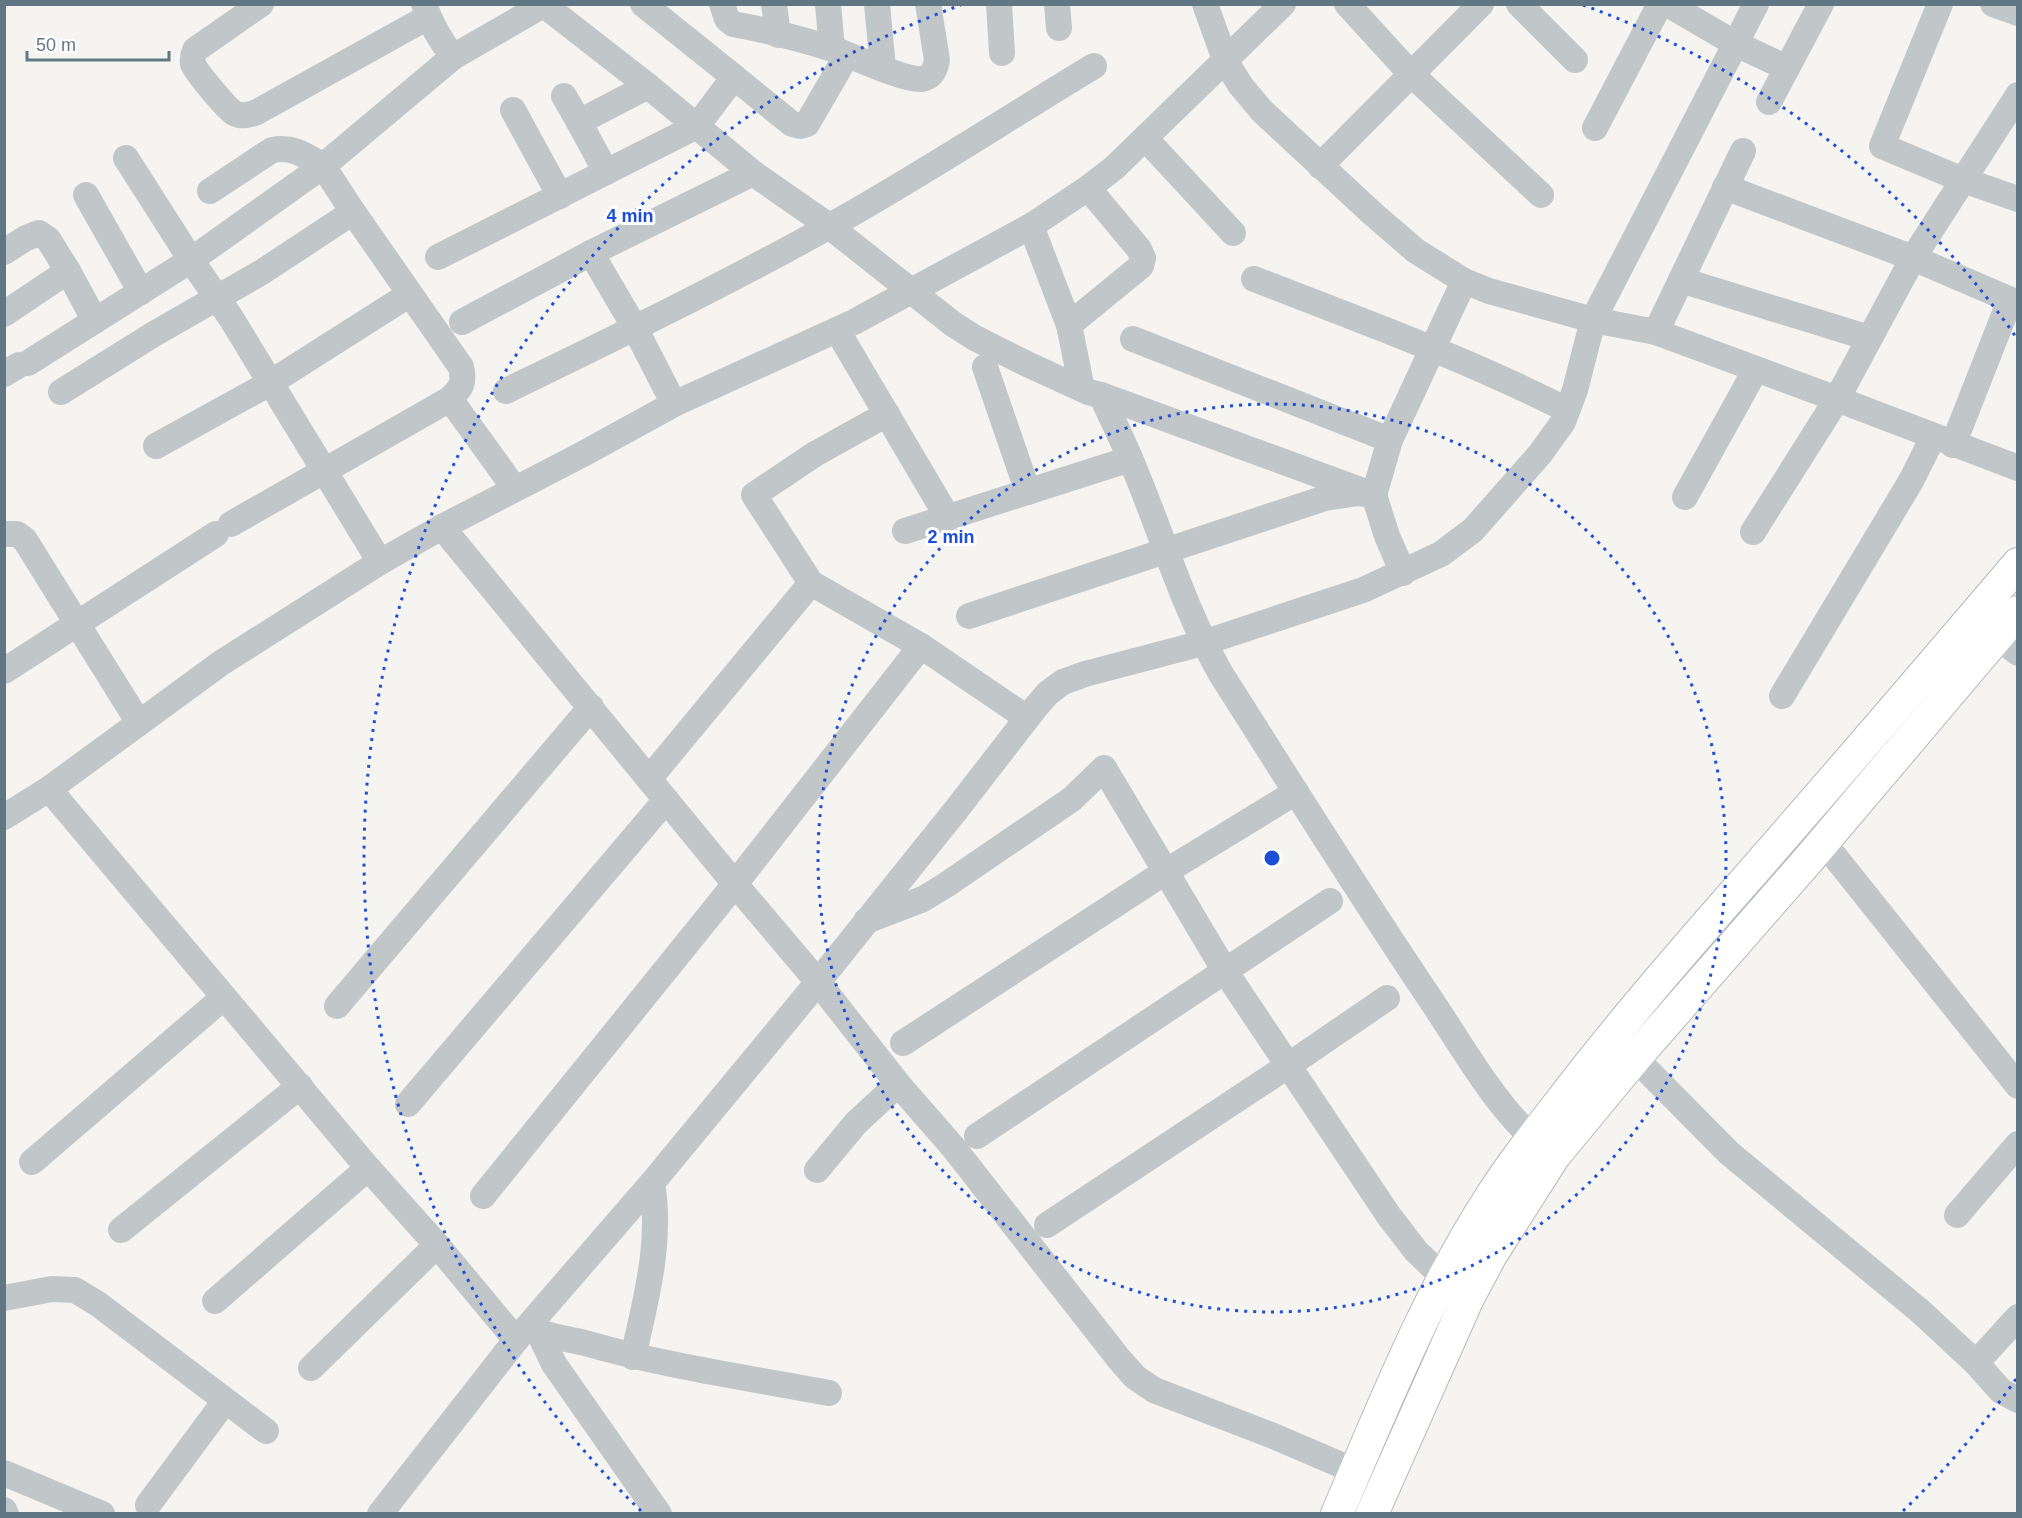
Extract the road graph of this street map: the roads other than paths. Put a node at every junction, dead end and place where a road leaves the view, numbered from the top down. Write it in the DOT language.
graph roads {
  1 [pos="261,4"];
  2 [pos="643,4"];
  3 [pos="774,4"];
  4 [pos="828,4"];
  5 [pos="877,4"];
  6 [pos="928,4"];
  7 [pos="999,4"];
  8 [pos="1205,4"];
  9 [pos="1283,4"];
  10 [pos="1347,4"];
  11 [pos="1481,4"];
  12 [pos="1519,4"];
  13 [pos="1756,4"];
  14 [pos="1821,4"];
  15 [pos="1940,4"];
  16 [pos="1993,4"];
  17 [pos="544,5"];
  18 [pos="1668,7"];
  19 [pos="426,11"];
  20 [pos="2018,13"];
  21 [pos="728,14"];
  22 [pos="778,35"];
  23 [pos="1736,44"];
  24 [pos="839,52"];
  25 [pos="1002,54"];
  26 [pos="706,55"];
  27 [pos="453,57"];
  28 [pos="1575,60"];
  29 [pos="1226,62"];
  30 [pos="1094,66"];
  31 [pos="883,68"];
  32 [pos="1787,68"];
  33 [pos="1411,74"];
  34 [pos="734,77"];
  35 [pos="648,86"];
  36 [pos="2018,95"];
  37 [pos="564,96"];
  38 [pos="1769,102"];
  39 [pos="513,111"];
  40 [pos="579,122"];
  41 [pos="697,126"];
  42 [pos="1595,128"];
  43 [pos="1145,138"];
  44 [pos="1743,151"];
  45 [pos="126,158"];
  46 [pos="323,166"];
  47 [pos="1320,166"];
  48 [pos="606,172"];
  49 [pos="753,173"];
  50 [pos="1963,180"];
  51 [pos="1725,187"];
  52 [pos="1088,188"];
  53 [pos="210,191"];
  54 [pos="86,195"];
  55 [pos="1541,195"];
  56 [pos="560,196"];
  57 [pos="2018,199"];
  58 [pos="353,212"];
  59 [pos="830,226"];
  60 [pos="1031,226"];
  61 [pos="1233,233"];
  62 [pos="4,252"];
  63 [pos="591,253"];
  64 [pos="438,257"];
  65 [pos="1913,258"];
  66 [pos="190,260"];
  67 [pos="68,271"];
  68 [pos="1254,279"];
  69 [pos="1681,280"];
  70 [pos="1464,281"];
  71 [pos="911,291"];
  72 [pos="141,292"];
  73 [pos="410,294"];
  74 [pos="218,297"];
  75 [pos="2014,301"];
  76 [pos="4,314"];
  77 [pos="1593,320"];
  78 [pos="95,321"];
  79 [pos="462,321"];
  80 [pos="1069,325"];
  81 [pos="634,328"];
  82 [pos="837,330"];
  83 [pos="1656,332"];
  84 [pos="1869,338"];
  85 [pos="1133,339"];
  86 [pos="1432,349"];
  87 [pos="17,367"];
  88 [pos="985,367"];
  89 [pos="1756,369"];
  90 [pos="270,383"];
  91 [pos="506,391"];
  92 [pos="61,392"];
  93 [pos="1091,392"];
  94 [pos="450,399"];
  95 [pos="1837,399"];
  96 [pos="674,404"];
  97 [pos="1567,410"];
  98 [pos="887,414"];
  99 [pos="1390,440"];
  100 [pos="1943,441"];
  101 [pos="156,446"];
  102 [pos="1130,459"];
  103 [pos="2018,468"];
  104 [pos="325,472"];
  105 [pos="515,489"];
  106 [pos="1028,492"];
  107 [pos="1374,495"];
  108 [pos="1685,497"];
  109 [pos="948,518"];
  110 [pos="442,527"];
  111 [pos="905,531"];
  112 [pos="1753,532"];
  113 [pos="4,534"];
  114 [pos="1165,552"];
  115 [pos="380,562"];
  116 [pos="2018,564"];
  117 [pos="1403,573"];
  118 [pos="812,583"];
  119 [pos="2018,612"];
  120 [pos="969,616"];
  121 [pos="77,624"];
  122 [pos="1203,643"];
  123 [pos="2007,644"];
  124 [pos="921,646"];
  125 [pos="4,670"];
  126 [pos="1782,696"];
  127 [pos="591,707"];
  128 [pos="1027,718"];
  129 [pos="139,723"];
  130 [pos="649,779"];
  131 [pos="49,789"];
  132 [pos="1296,792"];
  133 [pos="666,800"];
  134 [pos="4,817"];
  135 [pos="1824,843"];
  136 [pos="1165,872"];
  137 [pos="735,884"];
  138 [pos="1330,901"];
  139 [pos="866,921"];
  140 [pos="1225,971"];
  141 [pos="818,982"];
  142 [pos="224,997"];
  143 [pos="1387,998"];
  144 [pos="338,1006"];
  145 [pos="903,1043"];
  146 [pos="1635,1058"];
  147 [pos="1289,1065"];
  148 [pos="898,1084"];
  149 [pos="300,1086"];
  150 [pos="2018,1086"];
  151 [pos="408,1104"];
  152 [pos="977,1136"];
  153 [pos="2018,1144"];
  154 [pos="1543,1148"];
  155 [pos="32,1162"];
  156 [pos="369,1168"];
  157 [pos="817,1170"];
  158 [pos="652,1183"];
  159 [pos="483,1196"];
  160 [pos="1957,1215"];
  161 [pos="1047,1225"];
  162 [pos="121,1230"];
  163 [pos="437,1245"];
  164 [pos="1443,1277"];
  165 [pos="4,1298"];
  166 [pos="215,1301"];
  167 [pos="2018,1317"];
  168 [pos="528,1333"];
  169 [pos="633,1357"];
  170 [pos="1976,1363"];
  171 [pos="311,1368"];
  172 [pos="829,1393"];
  173 [pos="2018,1400"];
  174 [pos="225,1401"];
  175 [pos="266,1431"];
  176 [pos="1355,1470"];
  177 [pos="4,1473"];
  178 [pos="148,1505"];
  179 [pos="102,1514"];
  180 [pos="380,1514"];
  181 [pos="659,1514"];
  182 [pos="1337,1514"];
  183 [pos="1372,1514"];
  1 -- 19 [label="street"];
  2 -- 26 [label="street"];
  3 -- 22 [label="street"];
  4 -- 24 [label="street"];
  5 -- 31 [label="street"];
  6 -- 31 [label="street"];
  7 -- 25 [label="street"];
  8 -- 29 [label="street"];
  9 -- 29 [label="street"];
  10 -- 33 [label="street"];
  11 -- 33 [label="street"];
  12 -- 28 [label="street"];
  13 -- 23 [label="street"];
  14 -- 32 [label="street"];
  15 -- 50 [label="street"];
  16 -- 20 [label="street"];
  17 -- 27 [label="street"];
  17 -- 35 [label="street"];
  18 -- 23 [label="street"];
  18 -- 42 [label="street"];
  19 -- 27 [label="street"];
  21 -- 22 [label="street"];
  21 -- 26 [label="street"];
  22 -- 24 [label="street"];
  23 -- 32 [label="street"];
  23 -- 77 [label="street"];
  24 -- 31 [label="street"];
  24 -- 34 [label="street"];
  26 -- 34 [label="street"];
  27 -- 46 [label="street"];
  29 -- 43 [label="street"];
  29 -- 47 [label="street"];
  30 -- 59 [label="street"];
  32 -- 38 [label="street"];
  33 -- 47 [label="street"];
  33 -- 55 [label="street"];
  34 -- 41 [label="street"];
  35 -- 40 [label="street"];
  35 -- 41 [label="street"];
  36 -- 50 [label="street"];
  37 -- 40 [label="street"];
  39 -- 56 [label="street"];
  40 -- 48 [label="street"];
  41 -- 48 [label="street"];
  41 -- 49 [label="street"];
  43 -- 52 [label="street"];
  43 -- 61 [label="street"];
  44 -- 51 [label="street"];
  45 -- 66 [label="street"];
  46 -- 53 [label="street"];
  46 -- 58 [label="street"];
  46 -- 66 [label="street"];
  47 -- 70 [label="street"];
  48 -- 56 [label="street"];
  49 -- 59 [label="street"];
  49 -- 63 [label="street"];
  50 -- 57 [label="street"];
  50 -- 65 [label="street"];
  51 -- 65 [label="street"];
  51 -- 69 [label="street"];
  52 -- 60 [label="street"];
  52 -- 80 [label="street"];
  54 -- 72 [label="street"];
  56 -- 64 [label="street"];
  58 -- 73 [label="street"];
  58 -- 74 [label="street"];
  59 -- 71 [label="street"];
  59 -- 81 [label="street"];
  60 -- 71 [label="street"];
  60 -- 80 [label="street"];
  62 -- 67 [label="street"];
  63 -- 79 [label="street"];
  63 -- 81 [label="street"];
  65 -- 75 [label="street"];
  65 -- 84 [label="street"];
  66 -- 72 [label="street"];
  66 -- 74 [label="street"];
  67 -- 76 [label="street"];
  67 -- 78 [label="street"];
  68 -- 86 [label="street"];
  69 -- 83 [label="street"];
  69 -- 84 [label="street"];
  70 -- 77 [label="street"];
  70 -- 86 [label="street"];
  71 -- 82 [label="street"];
  71 -- 93 [label="street"];
  72 -- 78 [label="street"];
  73 -- 90 [label="street"];
  73 -- 94 [label="street"];
  74 -- 90 [label="street"];
  74 -- 92 [label="street"];
  75 -- 100 [label="street"];
  77 -- 83 [label="street"];
  77 -- 97 [label="street"];
  78 -- 87 [label="street"];
  80 -- 93 [label="street"];
  81 -- 91 [label="street"];
  81 -- 96 [label="street"];
  82 -- 96 [label="street"];
  82 -- 98 [label="street"];
  83 -- 89 [label="street"];
  84 -- 95 [label="street"];
  85 -- 99 [label="street"];
  86 -- 97 [label="street"];
  86 -- 99 [label="street"];
  88 -- 106 [label="street"];
  89 -- 95 [label="street"];
  89 -- 108 [label="street"];
  90 -- 101 [label="street"];
  90 -- 104 [label="street"];
  93 -- 102 [label="street"];
  93 -- 107 [label="street"];
  94 -- 104 [label="street"];
  94 -- 105 [label="street"];
  95 -- 100 [label="street"];
  95 -- 112 [label="street"];
  96 -- 105 [label="street"];
  97 -- 117 [label="street"];
  98 -- 109 [label="street"];
  98 -- 118 [label="street"];
  99 -- 107 [label="street"];
  100 -- 103 [label="street"];
  100 -- 126 [label="street"];
  102 -- 106 [label="street"];
  102 -- 114 [label="street"];
  104 -- 115 [label="street"];
  104 -- 121 [label="street"];
  105 -- 110 [label="street"];
  106 -- 109 [label="street"];
  107 -- 114 [label="street"];
  107 -- 117 [label="street"];
  109 -- 111 [label="street"];
  110 -- 115 [label="street"];
  110 -- 127 [label="street"];
  113 -- 121 [label="street"];
  114 -- 120 [label="street"];
  114 -- 122 [label="street"];
  115 -- 129 [label="street"];
  116 -- 154 [label="main road"];
  117 -- 122 [label="street"];
  118 -- 124 [label="street"];
  118 -- 130 [label="street"];
  119 -- 123 [label="main road"];
  121 -- 125 [label="street"];
  121 -- 129 [label="street"];
  122 -- 128 [label="street"];
  122 -- 132 [label="street"];
  123 -- 135 [label="main road"];
  124 -- 128 [label="street"];
  124 -- 137 [label="street"];
  127 -- 130 [label="street"];
  127 -- 144 [label="street"];
  128 -- 139 [label="street"];
  129 -- 131 [label="street"];
  130 -- 133 [label="street"];
  131 -- 134 [label="street"];
  131 -- 142 [label="street"];
  132 -- 136 [label="street"];
  132 -- 154 [label="street"];
  133 -- 137 [label="street"];
  133 -- 151 [label="street"];
  135 -- 146 [label="main road"];
  135 -- 150 [label="street"];
  136 -- 139 [label="street"];
  136 -- 140 [label="street"];
  136 -- 145 [label="street"];
  137 -- 141 [label="street"];
  137 -- 159 [label="street"];
  138 -- 140 [label="street"];
  139 -- 141 [label="street"];
  140 -- 147 [label="street"];
  140 -- 152 [label="street"];
  141 -- 148 [label="street"];
  141 -- 158 [label="street"];
  142 -- 149 [label="street"];
  142 -- 155 [label="street"];
  143 -- 147 [label="street"];
  146 -- 154 [label="main road"];
  146 -- 170 [label="street"];
  147 -- 161 [label="street"];
  147 -- 164 [label="street"];
  148 -- 157 [label="street"];
  148 -- 176 [label="street"];
  149 -- 156 [label="street"];
  149 -- 162 [label="street"];
  153 -- 160 [label="street"];
  154 -- 164 [label="main road"];
  154 -- 183 [label="main road"];
  156 -- 163 [label="street"];
  156 -- 166 [label="street"];
  158 -- 168 [label="street"];
  158 -- 169 [label="street"];
  163 -- 168 [label="street"];
  163 -- 171 [label="street"];
  164 -- 176 [label="main road"];
  165 -- 174 [label="street"];
  167 -- 170 [label="street"];
  168 -- 169 [label="street"];
  168 -- 180 [label="street"];
  168 -- 181 [label="street"];
  169 -- 172 [label="street"];
  170 -- 173 [label="street"];
  174 -- 175 [label="street"];
  174 -- 178 [label="street"];
  176 -- 182 [label="main road"];
  177 -- 179 [label="street"];
}
